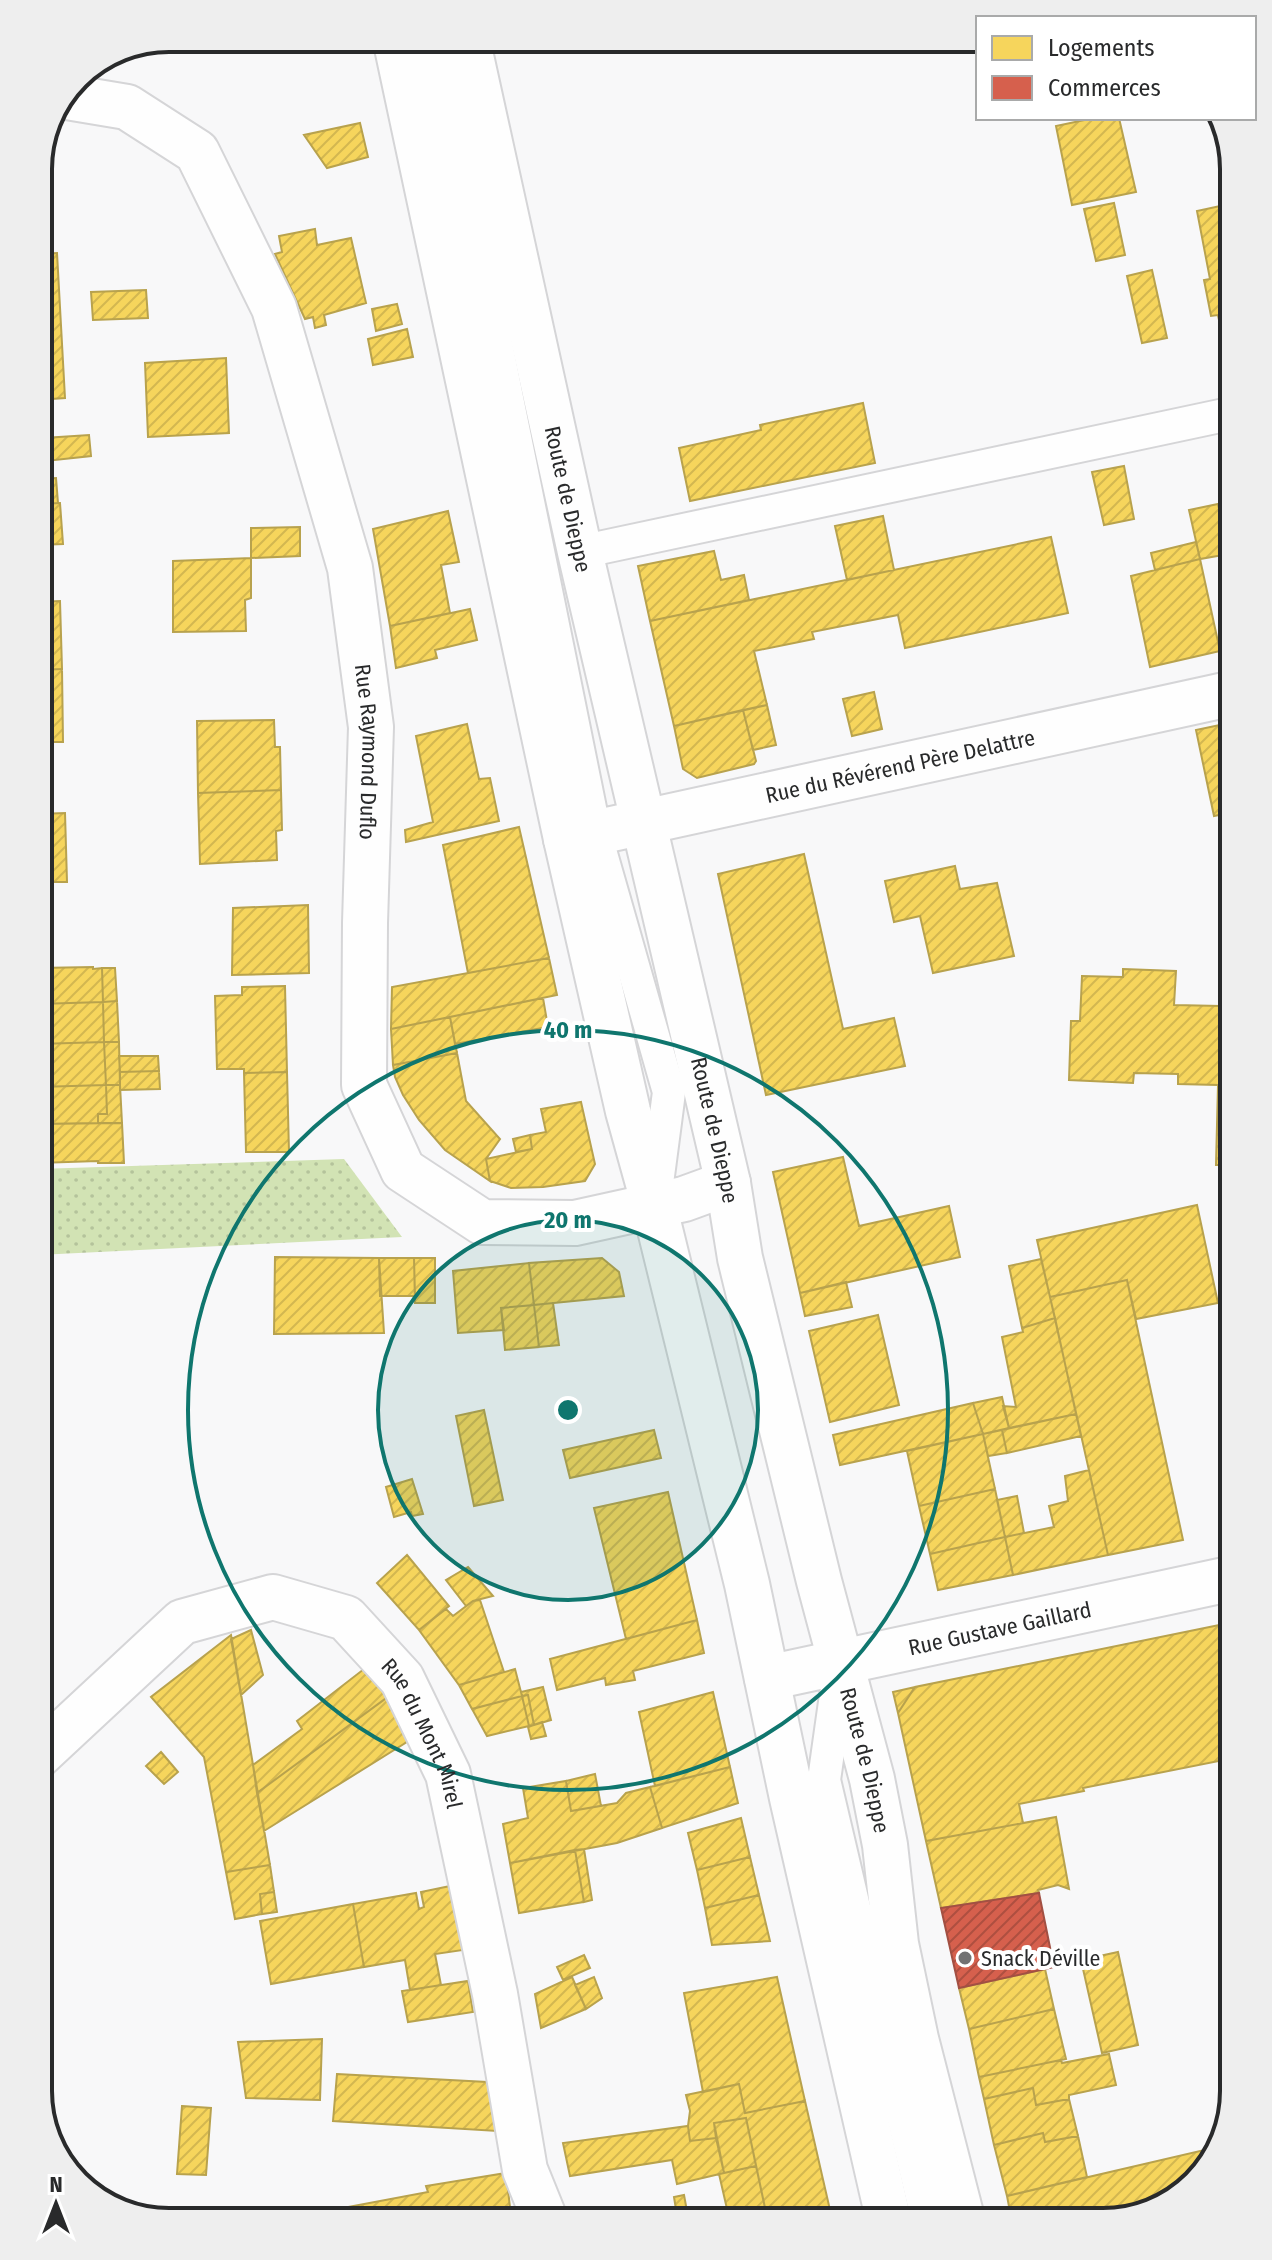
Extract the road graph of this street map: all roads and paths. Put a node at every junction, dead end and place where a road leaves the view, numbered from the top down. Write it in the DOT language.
graph roads {
  1 [pos="398,52"];
  2 [pos="432,52"];
  3 [pos="470,52"];
  4 [pos="76,99"];
  5 [pos="1220,416"];
  6 [pos="580,552"];
  7 [pos="1220,696"];
  8 [pos="643,821"];
  9 [pos="580,836"];
  10 [pos="728,1183"];
  11 [pos="654,1205"];
  12 [pos="1220,1581"];
  13 [pos="841,1662"];
  14 [pos="767,1678"];
  15 [pos="52,1743"];
  16 [pos="540,2208"];
  17 [pos="886,2208"];
  18 [pos="925,2208"];
  19 [pos="959,2208"];
  1 -- 9 [label="main road"];
  2 -- 9 [label="lane"];
  3 -- 6 [label="main road, Route de Dieppe"];
  4 -- 11 [label="main road, Rue Raymond Duflo"];
  5 -- 6 [label="lane"];
  6 -- 8 [label="main road, Route de Dieppe"];
  7 -- 8 [label="main road, Rue du Révérend Père Delattre"];
  8 -- 9 [label="main road, Rue du Révérend Père Delattre"];
  8 -- 10 [label="main road, Route de Dieppe"];
  9 -- 11 [label="main road"];
  10 -- 11 [label="main road, Rue Raymond Duflo"];
  10 -- 13 [label="main road, Route de Dieppe"];
  11 -- 14 [label="main road"];
  12 -- 13 [label="main road, Rue Gustave Gaillard"];
  13 -- 14 [label="main road, Rue Gustave Gaillard"];
  13 -- 18 [label="lane"];
  13 -- 19 [label="main road, Route de Dieppe"];
  14 -- 17 [label="main road"];
  15 -- 16 [label="main road, Rue du Mont Mirel"];
}
